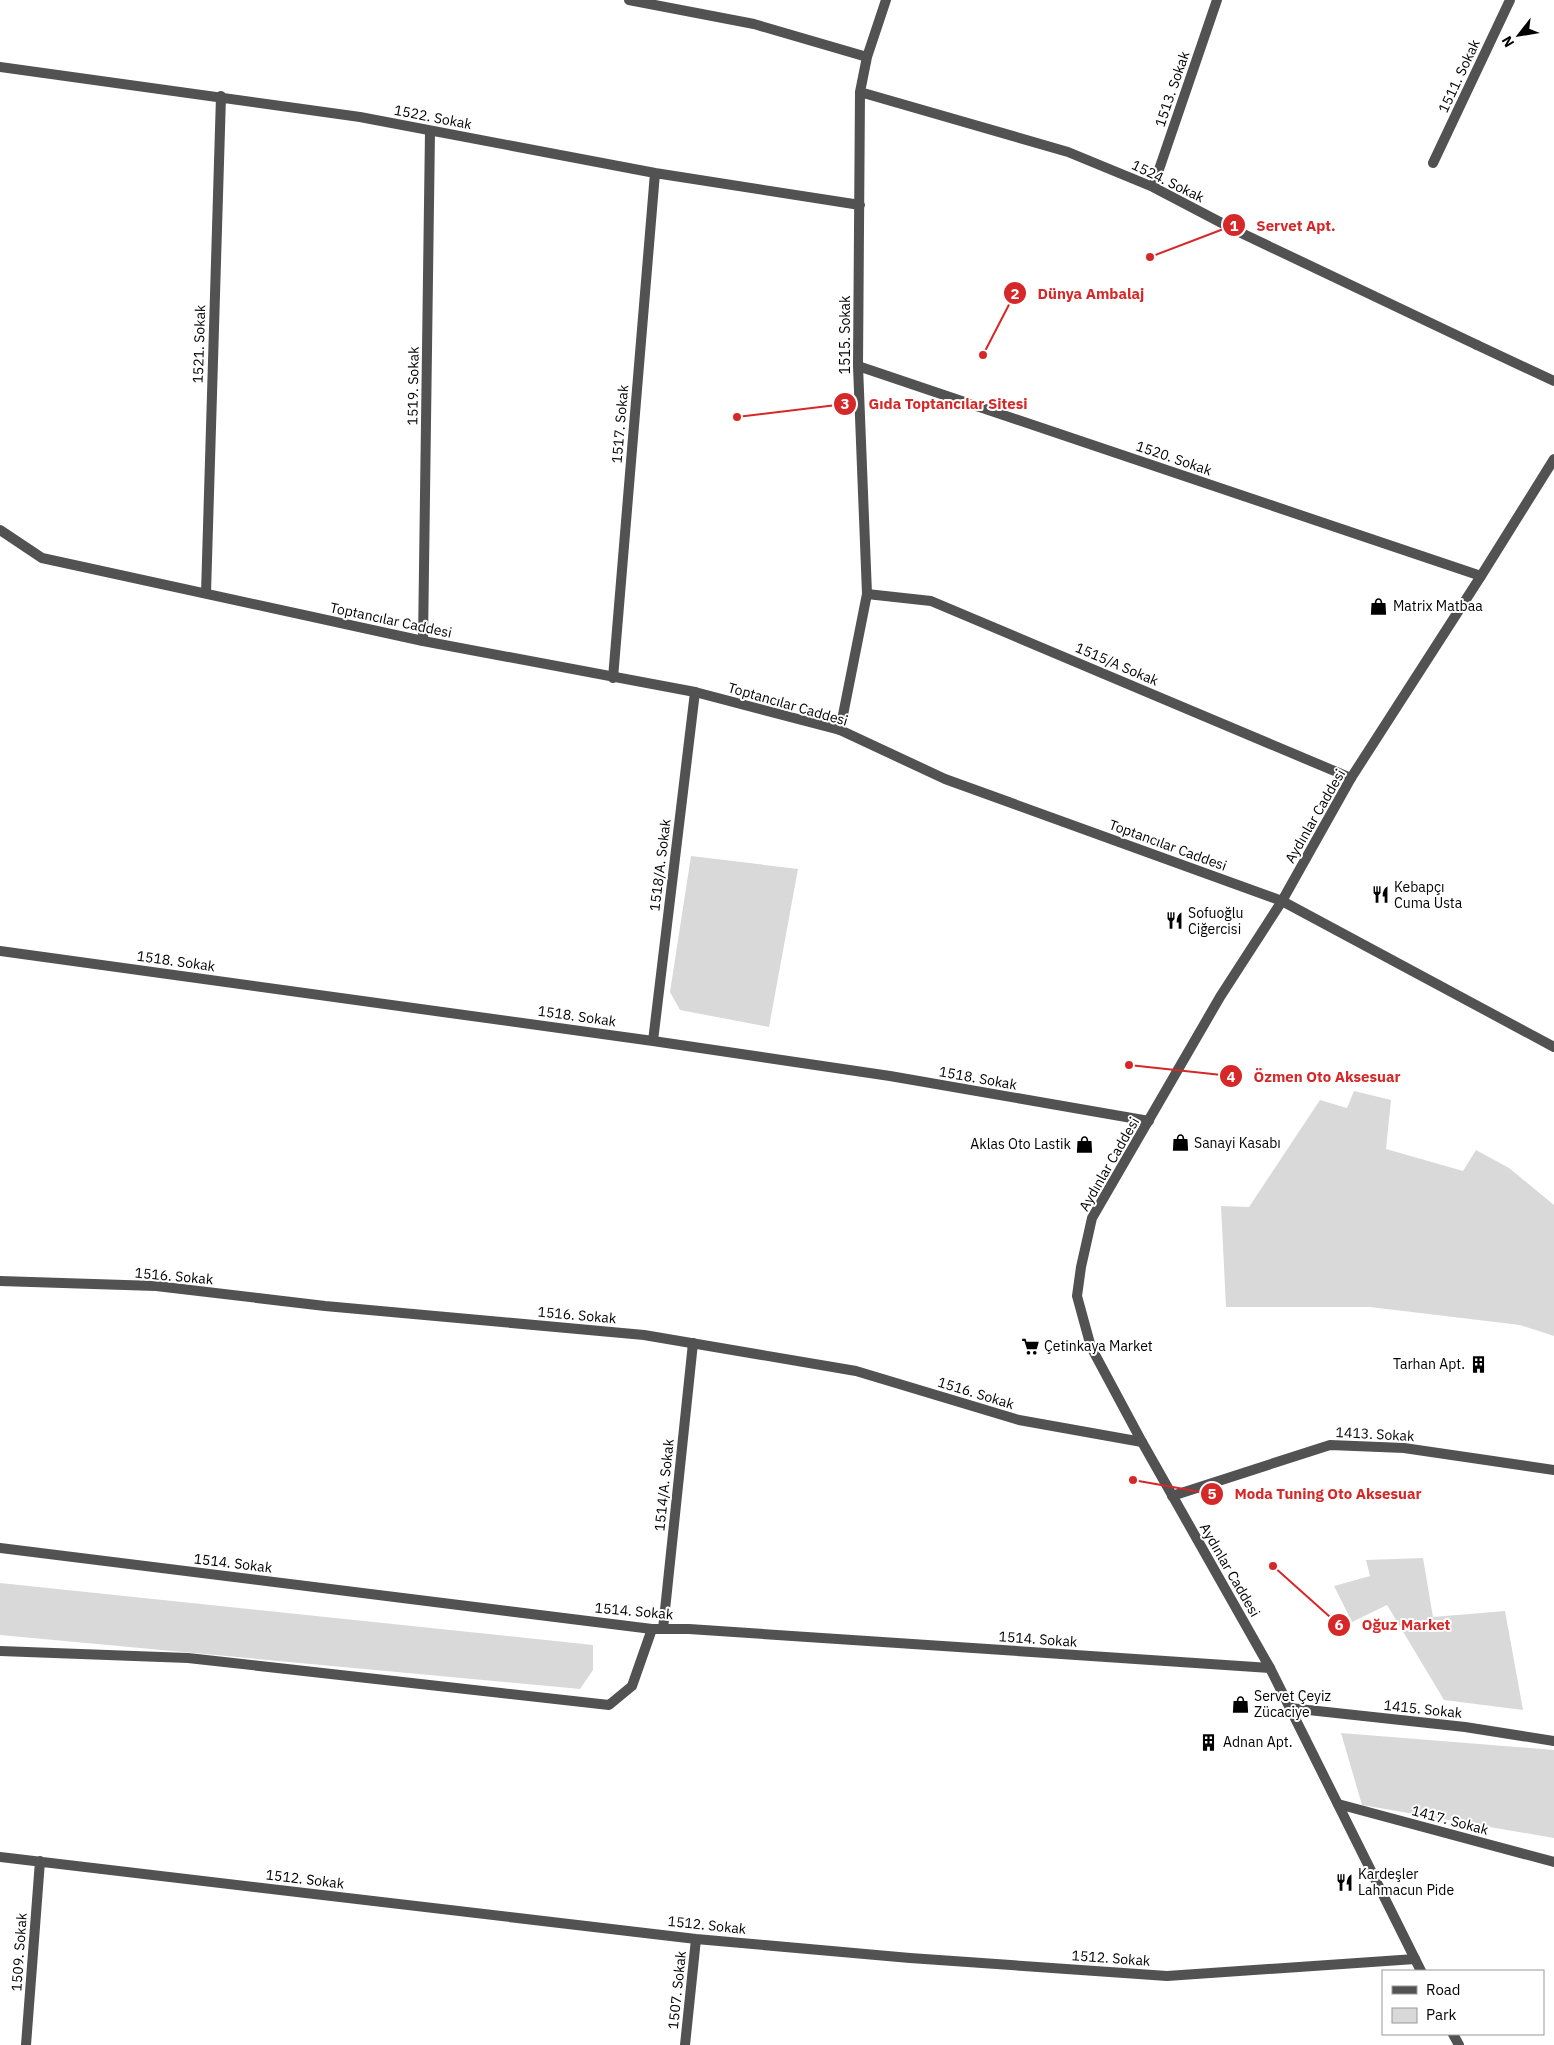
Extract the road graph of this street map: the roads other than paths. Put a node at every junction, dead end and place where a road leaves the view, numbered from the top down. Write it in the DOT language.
graph roads {
  1 [pos="629,0"];
  2 [pos="886,0"];
  3 [pos="1217,0"];
  4 [pos="1510,0"];
  5 [pos="867,57"];
  6 [pos="0,67"];
  7 [pos="860,92"];
  8 [pos="221,96"];
  9 [pos="430,131"];
  10 [pos="1433,163"];
  11 [pos="655,173"];
  12 [pos="1153,187"];
  13 [pos="860,205"];
  14 [pos="858,366"];
  15 [pos="1554,381"];
  16 [pos="1554,459"];
  17 [pos="0,530"];
  18 [pos="1481,576"];
  19 [pos="206,593"];
  20 [pos="867,594"];
  21 [pos="423,642"];
  22 [pos="613,678"];
  23 [pos="695,692"];
  24 [pos="840,730"];
  25 [pos="1351,778"];
  26 [pos="1282,901"];
  27 [pos="0,951"];
  28 [pos="652,1040"];
  29 [pos="1554,1047"];
  30 [pos="1149,1121"];
  31 [pos="0,1281"];
  32 [pos="693,1343"];
  33 [pos="1142,1442"];
  34 [pos="1554,1470"];
  35 [pos="1172,1496"];
  36 [pos="0,1548"];
  37 [pos="658,1629"];
  38 [pos="0,1651"];
  39 [pos="1270,1668"];
  40 [pos="1290,1708"];
  41 [pos="1554,1741"];
  42 [pos="1338,1804"];
  43 [pos="0,1857"];
  44 [pos="40,1861"];
  45 [pos="1554,1862"];
  46 [pos="696,1939"];
  47 [pos="1415,1960"];
  48 [pos="1420,1970"];
  49 [pos="26,2045"];
  50 [pos="685,2045"];
  1 -- 5 [label="street"];
  2 -- 5 [label="street, 1515. Sokak"];
  3 -- 12 [label="street, 1513. Sokak"];
  4 -- 10 [label="street, 1511. Sokak"];
  5 -- 7 [label="street, 1515. Sokak"];
  6 -- 8 [label="street, 1522. Sokak"];
  7 -- 12 [label="street, 1524. Sokak"];
  7 -- 13 [label="street, 1515. Sokak"];
  8 -- 9 [label="street, 1522. Sokak"];
  8 -- 19 [label="street, 1521. Sokak"];
  9 -- 11 [label="street, 1522. Sokak"];
  9 -- 21 [label="street, 1519. Sokak"];
  11 -- 13 [label="street, 1522. Sokak"];
  11 -- 22 [label="street, 1517. Sokak"];
  12 -- 15 [label="street, 1524. Sokak"];
  13 -- 14 [label="street, 1515. Sokak"];
  14 -- 18 [label="street, 1520. Sokak"];
  14 -- 20 [label="street, 1515. Sokak"];
  16 -- 18 [label="street, Aydınlar Caddesi"];
  17 -- 19 [label="street, Toptancılar Caddesi"];
  18 -- 25 [label="street, Aydınlar Caddesi"];
  19 -- 21 [label="street, Toptancılar Caddesi"];
  20 -- 24 [label="street, 1515. Sokak"];
  20 -- 25 [label="street, 1515/A Sokak"];
  21 -- 22 [label="street, Toptancılar Caddesi"];
  22 -- 23 [label="street, Toptancılar Caddesi"];
  23 -- 24 [label="street, Toptancılar Caddesi"];
  23 -- 28 [label="street, 1518/A. Sokak"];
  24 -- 26 [label="street, Toptancılar Caddesi"];
  25 -- 26 [label="street, Aydınlar Caddesi"];
  26 -- 29 [label="street, Toptancılar Caddesi"];
  26 -- 30 [label="street, Aydınlar Caddesi"];
  27 -- 28 [label="street, 1518. Sokak"];
  28 -- 30 [label="street, 1518. Sokak"];
  30 -- 33 [label="street, Aydınlar Caddesi"];
  31 -- 32 [label="street, 1516. Sokak"];
  32 -- 33 [label="street, 1516. Sokak"];
  32 -- 37 [label="street, 1514/A. Sokak"];
  33 -- 35 [label="street, Aydınlar Caddesi"];
  34 -- 35 [label="street, 1413. Sokak"];
  35 -- 39 [label="street, Aydınlar Caddesi"];
  36 -- 37 [label="street, 1514. Sokak"];
  37 -- 38 [label="street, 1514/A. Sokak"];
  37 -- 39 [label="street, 1514. Sokak"];
  39 -- 40 [label="street, Aydınlar Caddesi"];
  40 -- 41 [label="street, 1415. Sokak"];
  40 -- 42 [label="street, Aydınlar Caddesi"];
  42 -- 45 [label="street, 1417. Sokak"];
  42 -- 47 [label="street, Aydınlar Caddesi"];
  43 -- 44 [label="street, 1512. Sokak"];
  44 -- 46 [label="street, 1512. Sokak"];
  44 -- 49 [label="street, 1509. Sokak"];
  46 -- 47 [label="street, 1512. Sokak"];
  46 -- 50 [label="street, 1507. Sokak"];
  47 -- 48 [label="street, Aydınlar Caddesi"];
}
